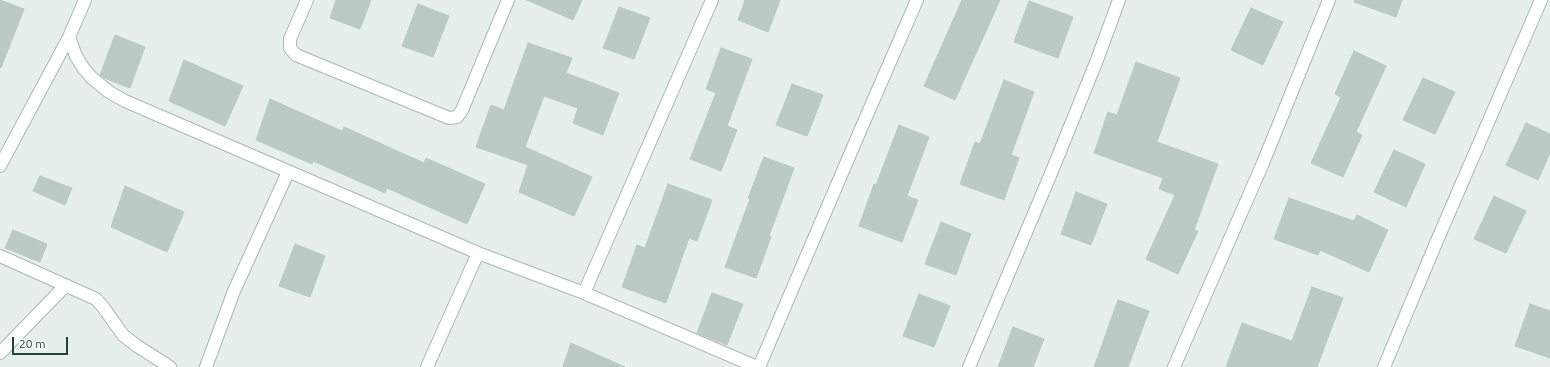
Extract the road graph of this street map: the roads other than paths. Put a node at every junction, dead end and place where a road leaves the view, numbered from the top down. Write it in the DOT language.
graph roads {
  1 [pos="85,0"];
  2 [pos="307,0"];
  3 [pos="508,0"];
  4 [pos="712,0"];
  5 [pos="917,0"];
  6 [pos="1119,0"];
  7 [pos="1329,0"];
  8 [pos="1542,0"];
  9 [pos="69,37"];
  10 [pos="0,166"];
  11 [pos="288,172"];
  12 [pos="478,253"];
  13 [pos="0,256"];
  14 [pos="66,285"];
  15 [pos="584,293"];
  16 [pos="0,353"];
  17 [pos="170,367"];
  18 [pos="206,367"];
  19 [pos="427,367"];
  20 [pos="758,367"];
  21 [pos="969,367"];
  22 [pos="1174,367"];
  23 [pos="1384,367"];
  1 -- 9 [label="street"];
  2 -- 3 [label="street"];
  4 -- 15 [label="street"];
  5 -- 20 [label="street"];
  6 -- 21 [label="street"];
  7 -- 22 [label="street"];
  8 -- 23 [label="street"];
  9 -- 10 [label="street"];
  9 -- 11 [label="street"];
  11 -- 12 [label="street"];
  11 -- 18 [label="street"];
  12 -- 15 [label="street"];
  12 -- 19 [label="street"];
  13 -- 14 [label="street"];
  14 -- 16 [label="street"];
  14 -- 17 [label="street"];
  15 -- 20 [label="street"];
}
